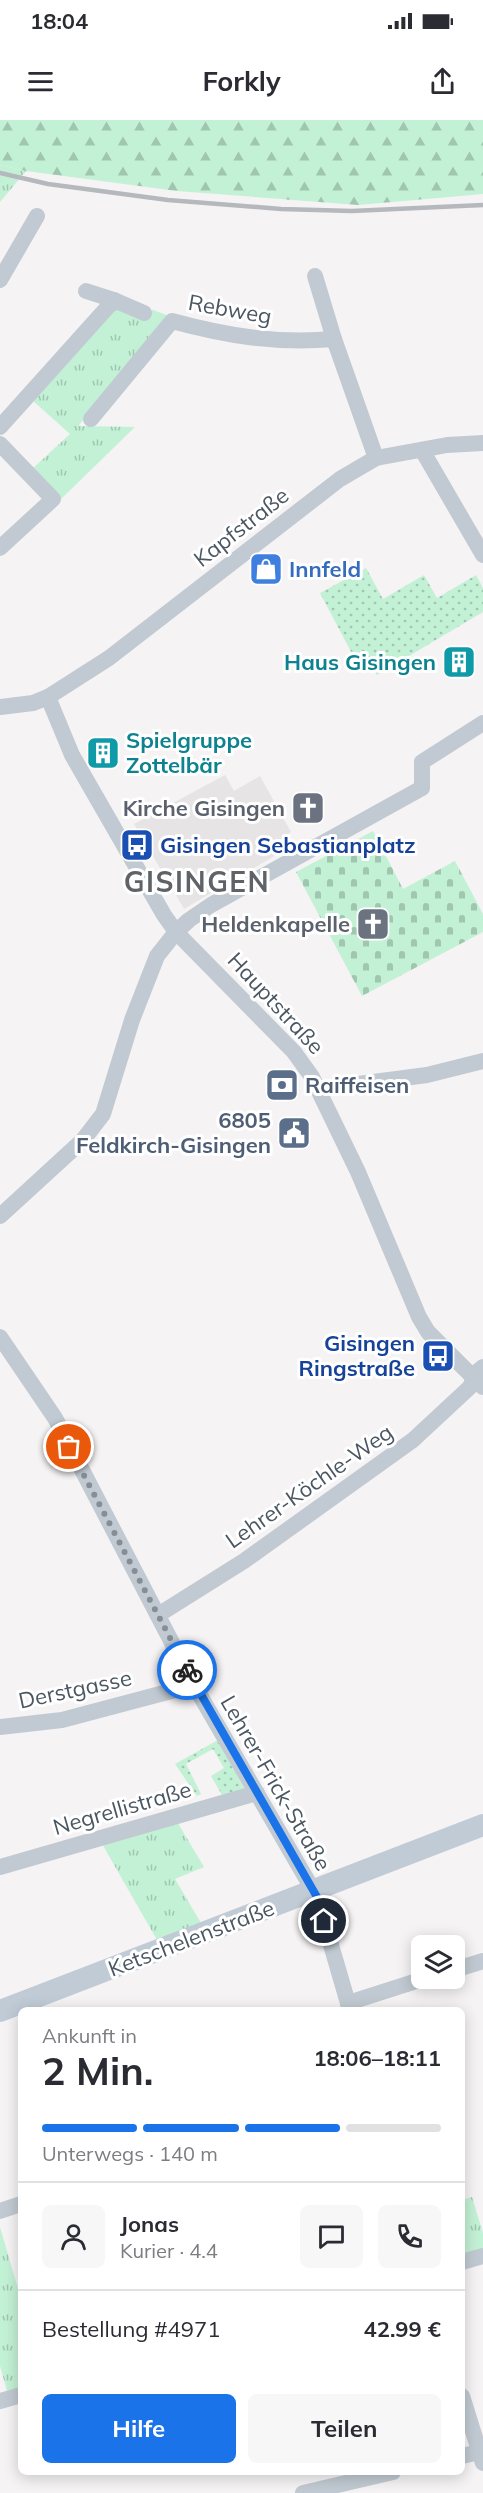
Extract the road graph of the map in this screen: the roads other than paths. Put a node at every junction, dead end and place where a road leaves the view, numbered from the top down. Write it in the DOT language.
graph roads {
  1 [pos="37,216"];
  2 [pos="315,276"];
  3 [pos="0,279"];
  4 [pos="86,291"];
  5 [pos="114,300"];
  6 [pos="144,313"];
  7 [pos="334,339"];
  8 [pos="91,419"];
  9 [pos="0,427"];
  10 [pos="483,443"];
  11 [pos="0,444"];
  12 [pos="422,450"];
  13 [pos="376,458"];
  14 [pos="0,548"];
  15 [pos="483,555"];
  16 [pos="48,697"];
  17 [pos="0,707"];
  18 [pos="483,723"];
  19 [pos="176,932"];
  20 [pos="483,1061"];
  21 [pos="320,1089"];
  22 [pos="0,1216"];
  23 [pos="0,1337"];
  24 [pos="480,1378"];
  25 [pos="158,1616"];
  26 [pos="194,1685"];
  27 [pos="0,1727"];
  28 [pos="257,1793"];
  29 [pos="483,1825"];
  30 [pos="0,1867"];
  31 [pos="312,1892"];
  32 [pos="483,1961"];
  33 [pos="465,1967"];
  34 [pos="411,1983"];
  35 [pos="349,2006"];
  36 [pos="0,2011"];
  37 [pos="18,2205"];
  38 [pos="0,2211"];
  39 [pos="483,2256"];
  40 [pos="465,2261"];
  41 [pos="18,2396"];
  42 [pos="0,2401"];
  43 [pos="465,2406"];
  44 [pos="465,2456"];
  45 [pos="481,2458"];
  46 [pos="380,2475"];
  47 [pos="303,2493"];
  1 -- 3 [label="street"];
  2 -- 7 [label="street"];
  4 -- 5 [label="street"];
  5 -- 6 [label="street"];
  5 -- 9 [label="street"];
  7 -- 8 [label="street, Rebweg"];
  7 -- 13 [label="street"];
  10 -- 12 [label="street, Kapfstraße"];
  11 -- 14 [label="street"];
  12 -- 13 [label="street, Kapfstraße"];
  12 -- 15 [label="street"];
  13 -- 16 [label="street, Kapfstraße"];
  16 -- 17 [label="street"];
  16 -- 19 [label="street, Hauptstraße"];
  18 -- 19 [label="street"];
  19 -- 21 [label="street, Hauptstraße"];
  19 -- 22 [label="street"];
  20 -- 21 [label="street"];
  21 -- 24 [label="street, Hauptstraße"];
  23 -- 25 [label="street, Lehrer-Frick-Straße"];
  24 -- 25 [label="street, Lehrer-Köchle-Weg"];
  25 -- 26 [label="street, Lehrer-Frick-Straße"];
  26 -- 27 [label="street, Derstgasse"];
  26 -- 28 [label="street, Lehrer-Frick-Straße"];
  28 -- 30 [label="street, Negrellistraße"];
  28 -- 31 [label="street, Lehrer-Frick-Straße"];
  29 -- 31 [label="main road, Ketschelenstraße"];
  31 -- 35 [label="street, Lehrer-Frick-Straße"];
  31 -- 36 [label="main road, Ketschelenstraße"];
  32 -- 33 [label="street"];
  34 -- 35 [label="street"];
  37 -- 38 [label="street"];
  39 -- 40 [label="street"];
  41 -- 42 [label="street"];
  43 -- 45 [label="street"];
  44 -- 45 [label="street"];
  46 -- 47 [label="street"];
}
